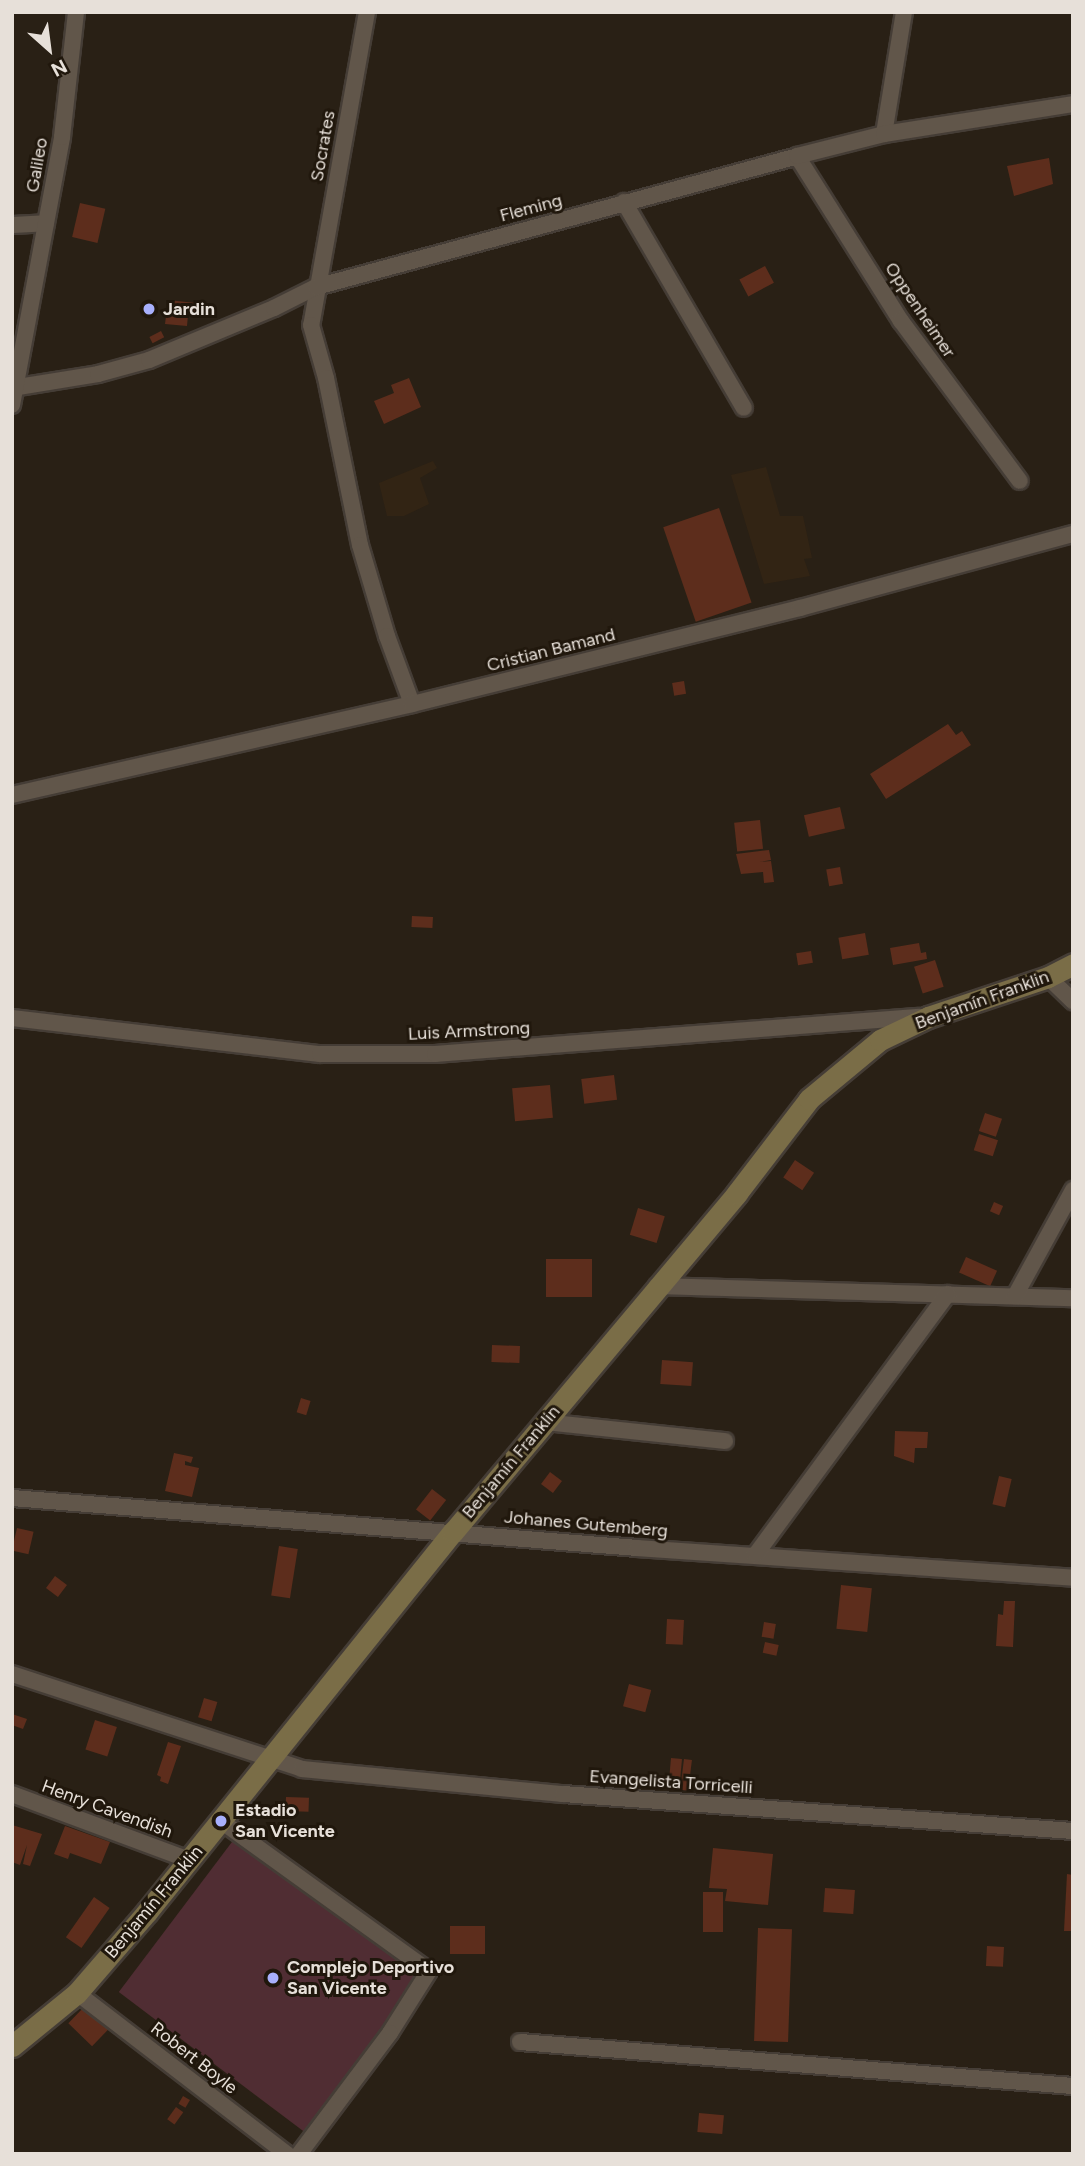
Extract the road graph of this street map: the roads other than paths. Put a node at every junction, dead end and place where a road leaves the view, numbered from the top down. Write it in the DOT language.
graph roads {
  1 [pos="76,12"];
  2 [pos="367,12"];
  3 [pos="904,12"];
  4 [pos="1073,104"];
  5 [pos="884,134"];
  6 [pos="797,156"];
  7 [pos="624,202"];
  8 [pos="46,223"];
  9 [pos="12,225"];
  10 [pos="316,286"];
  11 [pos="15,388"];
  12 [pos="12,405"];
  13 [pos="744,408"];
  14 [pos="1020,481"];
  15 [pos="1072,536"];
  16 [pos="412,705"];
  17 [pos="12,795"];
  18 [pos="1073,964"];
  19 [pos="1048,977"];
  20 [pos="1073,1001"];
  21 [pos="928,1017"];
  22 [pos="12,1018"];
  23 [pos="1073,1190"];
  24 [pos="657,1286"];
  25 [pos="948,1294"];
  26 [pos="1015,1296"];
  27 [pos="1073,1298"];
  28 [pos="544,1422"];
  29 [pos="725,1441"];
  30 [pos="12,1497"];
  31 [pos="453,1532"];
  32 [pos="756,1554"];
  33 [pos="1073,1578"];
  34 [pos="12,1674"];
  35 [pos="269,1760"];
  36 [pos="12,1794"];
  37 [pos="220,1821"];
  38 [pos="1073,1831"];
  39 [pos="189,1860"];
  40 [pos="77,1993"];
  41 [pos="520,2042"];
  42 [pos="12,2046"];
  43 [pos="1073,2086"];
  44 [pos="287,2154"];
  45 [pos="299,2154"];
  1 -- 8 [label="street, Galileo"];
  2 -- 10 [label="street, Socrates"];
  3 -- 5 [label="street"];
  4 -- 5 [label="street, Fleming"];
  5 -- 6 [label="street, Fleming"];
  6 -- 7 [label="street, Fleming"];
  6 -- 14 [label="street, Oppenheimer"];
  7 -- 10 [label="street, Fleming"];
  7 -- 13 [label="street"];
  8 -- 9 [label="street"];
  8 -- 11 [label="street, Galileo"];
  10 -- 11 [label="street, Fleming"];
  10 -- 16 [label="street, Socrates"];
  11 -- 12 [label="street, Galileo"];
  15 -- 16 [label="street, Cristian Bamand"];
  16 -- 17 [label="street, Cristian Bamand"];
  18 -- 19 [label="street, Benjamín Franklin"];
  19 -- 20 [label="street"];
  19 -- 21 [label="street, Benjamín Franklin"];
  21 -- 22 [label="street, Luis Armstrong"];
  21 -- 24 [label="street, Benjamín Franklin"];
  23 -- 26 [label="street"];
  24 -- 25 [label="street"];
  24 -- 28 [label="street, Benjamín Franklin"];
  25 -- 26 [label="street"];
  25 -- 32 [label="street"];
  26 -- 27 [label="street"];
  28 -- 29 [label="street"];
  28 -- 31 [label="street, Benjamín Franklin"];
  30 -- 31 [label="street, Johanes Gutemberg"];
  31 -- 32 [label="street, Johanes Gutemberg"];
  31 -- 35 [label="street, Benjamín Franklin"];
  32 -- 33 [label="street, Johanes Gutemberg"];
  34 -- 35 [label="street, Evangelista Torricelli"];
  35 -- 37 [label="street, Benjamín Franklin"];
  35 -- 38 [label="street, Evangelista Torricelli"];
  36 -- 39 [label="street, Henry Cavendish"];
  37 -- 39 [label="street, Benjamín Franklin"];
  37 -- 45 [label="street"];
  39 -- 40 [label="street, Benjamín Franklin"];
  40 -- 42 [label="street, Benjamín Franklin"];
  40 -- 44 [label="street, Robert Boyle"];
  41 -- 43 [label="street"];
}
